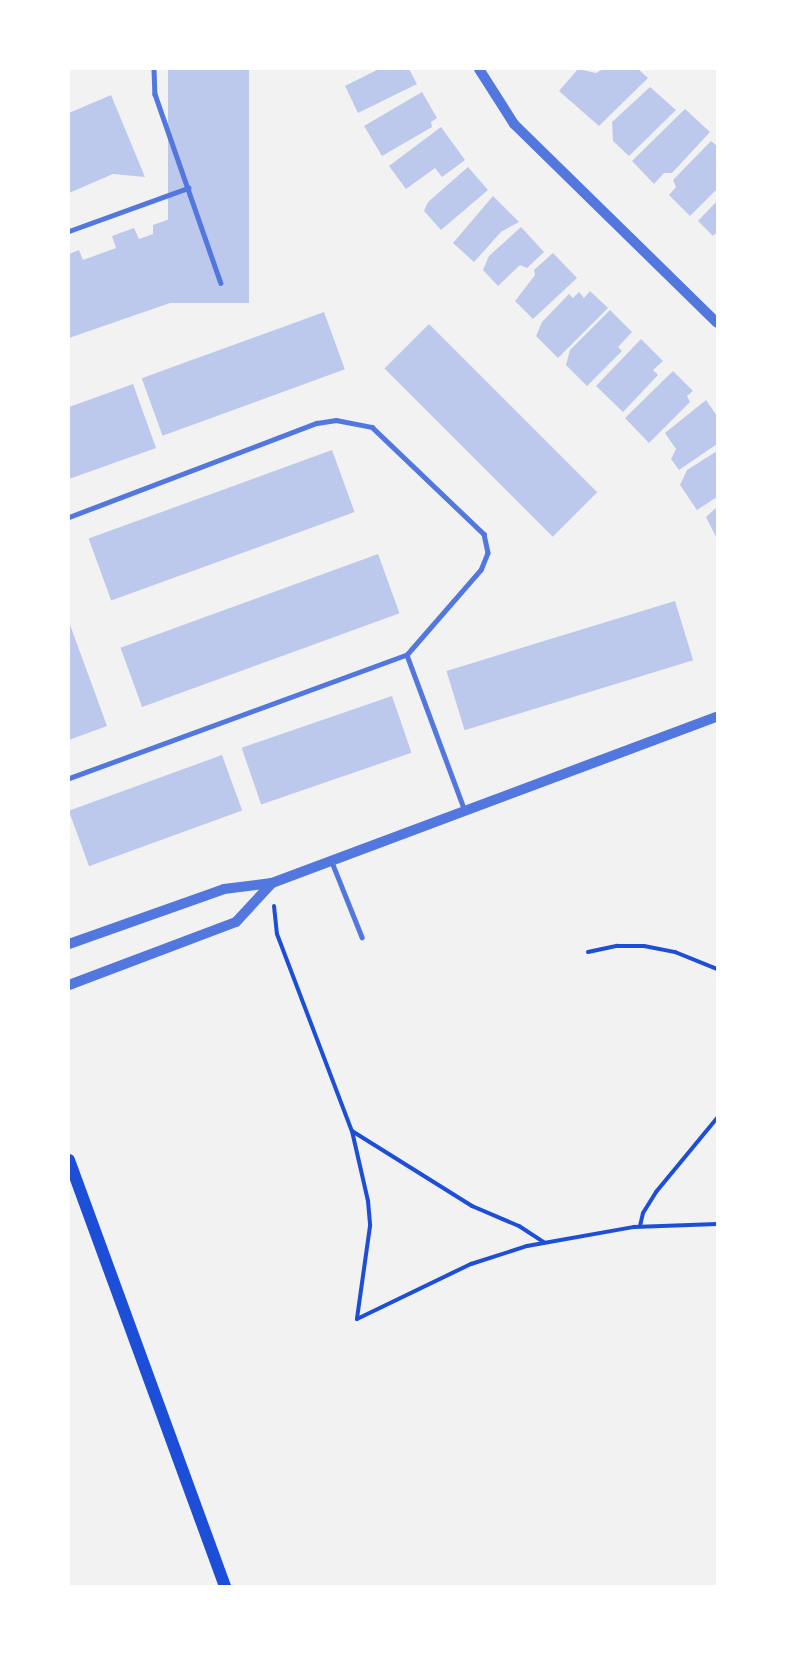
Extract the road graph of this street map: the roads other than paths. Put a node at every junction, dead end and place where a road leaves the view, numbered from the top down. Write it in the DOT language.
graph roads {
  1 [pos="154,69"];
  2 [pos="479,69"];
  3 [pos="188,188"];
  4 [pos="69,231"];
  5 [pos="221,283"];
  6 [pos="717,323"];
  7 [pos="69,517"];
  8 [pos="407,655"];
  9 [pos="717,717"];
  10 [pos="69,779"];
  11 [pos="465,811"];
  12 [pos="331,861"];
  13 [pos="272,883"];
  14 [pos="362,938"];
  15 [pos="69,944"];
  16 [pos="69,985"];
  17 [pos="69,1160"];
  18 [pos="225,1586"];
  1 -- 3 [label="lane"];
  2 -- 6 [label="street"];
  3 -- 4 [label="lane"];
  3 -- 5 [label="lane"];
  7 -- 8 [label="lane"];
  8 -- 10 [label="lane"];
  8 -- 11 [label="lane"];
  9 -- 11 [label="street"];
  11 -- 12 [label="street"];
  12 -- 13 [label="street"];
  12 -- 14 [label="lane"];
  13 -- 15 [label="street"];
  13 -- 16 [label="street"];
  17 -- 18 [label="main road"];
}
